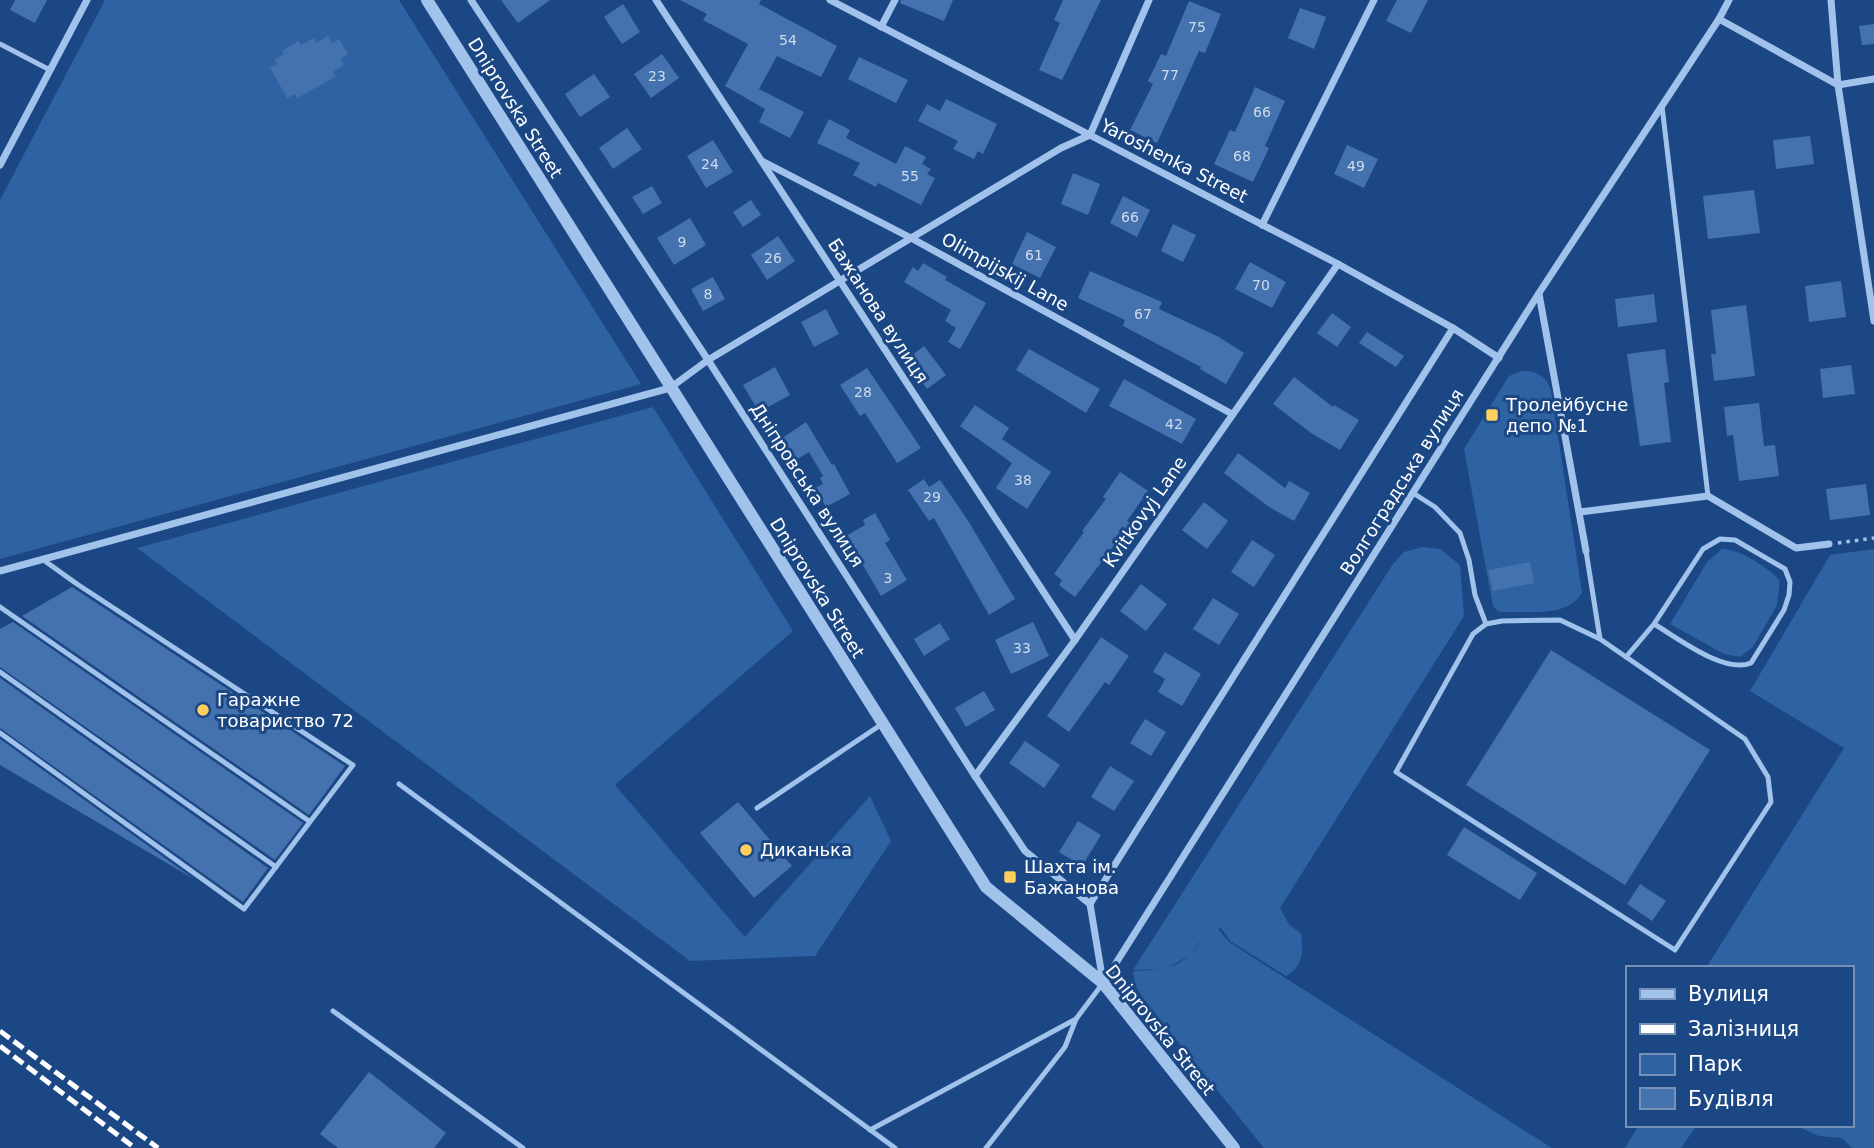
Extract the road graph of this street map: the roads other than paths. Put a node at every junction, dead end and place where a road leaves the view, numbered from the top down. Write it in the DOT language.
graph roads {
  1 [pos="87,0"];
  2 [pos="427,0"];
  3 [pos="471,0"];
  4 [pos="656,0"];
  5 [pos="830,0"];
  6 [pos="895,0"];
  7 [pos="1149,0"];
  8 [pos="1374,0"];
  9 [pos="1831,0"];
  10 [pos="1725,1"];
  11 [pos="1719,19"];
  12 [pos="881,27"];
  13 [pos="0,44"];
  14 [pos="50,69"];
  15 [pos="1874,79"];
  16 [pos="1838,85"];
  17 [pos="1662,106"];
  18 [pos="1090,135"];
  19 [pos="761,161"];
  20 [pos="0,165"];
  21 [pos="1262,225"];
  22 [pos="911,238"];
  23 [pos="1874,245"];
  24 [pos="1863,247"];
  25 [pos="1338,264"];
  26 [pos="840,281"];
  27 [pos="1539,293"];
  28 [pos="1874,321"];
  29 [pos="1453,328"];
  30 [pos="1499,358"];
  31 [pos="708,360"];
  32 [pos="670,388"];
  33 [pos="1233,414"];
  34 [pos="1413,493"];
  35 [pos="1708,496"];
  36 [pos="1580,512"];
  37 [pos="1829,544"];
  38 [pos="1587,551"];
  39 [pos="41,558"];
  40 [pos="0,570"];
  41 [pos="0,607"];
  42 [pos="1486,624"];
  43 [pos="1654,624"];
  44 [pos="1600,639"];
  45 [pos="1075,640"];
  46 [pos="1626,657"];
  47 [pos="0,671"];
  48 [pos="883,724"];
  49 [pos="0,733"];
  50 [pos="975,776"];
  51 [pos="399,784"];
  52 [pos="757,807"];
  53 [pos="309,821"];
  54 [pos="275,867"];
  55 [pos="1090,904"];
  56 [pos="1103,983"];
  57 [pos="333,1012"];
  58 [pos="1076,1019"];
  59 [pos="870,1129"];
  60 [pos="523,1148"];
  61 [pos="895,1148"];
  62 [pos="986,1148"];
  63 [pos="1234,1148"];
  1 -- 14 [label="street"];
  2 -- 32 [label="street, Dniprovska Street"];
  3 -- 31 [label="street, Дніпровська вулиця"];
  4 -- 19 [label="street, Бажанова вулиця"];
  5 -- 12 [label="street, Yaroshenka Street"];
  6 -- 12 [label="street"];
  7 -- 18 [label="street"];
  8 -- 21 [label="street"];
  9 -- 16 [label="street"];
  10 -- 11 [label="street, Волгоградська вулиця"];
  11 -- 16 [label="street"];
  11 -- 17 [label="street, Волгоградська вулиця"];
  12 -- 18 [label="street, Yaroshenka Street"];
  13 -- 14 [label="lane"];
  14 -- 20 [label="street"];
  15 -- 16 [label="street"];
  16 -- 24 [label="street"];
  17 -- 27 [label="street, Волгоградська вулиця"];
  17 -- 35 [label="lane"];
  18 -- 21 [label="street, Yaroshenka Street"];
  18 -- 22 [label="street"];
  19 -- 22 [label="street, Olimpijskij Lane"];
  19 -- 26 [label="street, Бажанова вулиця"];
  21 -- 25 [label="street, Yaroshenka Street"];
  22 -- 26 [label="street"];
  22 -- 33 [label="street, Olimpijskij Lane"];
  23 -- 24 [label="street"];
  24 -- 28 [label="street"];
  25 -- 29 [label="street, Yaroshenka Street"];
  25 -- 33 [label="street, Kvitkovyj Lane"];
  26 -- 31 [label="street"];
  26 -- 45 [label="street, Бажанова вулиця"];
  27 -- 30 [label="street, Волгоградська вулиця"];
  27 -- 36 [label="street"];
  29 -- 30 [label="street, Yaroshenka Street"];
  29 -- 55 [label="street"];
  30 -- 34 [label="street, Волгоградська вулиця"];
  31 -- 32 [label="street"];
  31 -- 50 [label="street, Дніпровська вулиця"];
  32 -- 39 [label="street"];
  32 -- 48 [label="street, Dniprovska Street"];
  33 -- 45 [label="street, Kvitkovyj Lane"];
  34 -- 42 [label="lane"];
  34 -- 56 [label="street, Волгоградська вулиця"];
  35 -- 36 [label="street"];
  35 -- 37 [label="street"];
  36 -- 38 [label="street"];
  38 -- 44 [label="lane"];
  39 -- 40 [label="street"];
  39 -- 53 [label="lane"];
  41 -- 53 [label="lane"];
  42 -- 44 [label="lane"];
  42 -- 46 [label="lane"];
  43 -- 43 [label="lane"];
  43 -- 46 [label="lane"];
  44 -- 46 [label="lane"];
  45 -- 50 [label="street, Kvitkovyj Lane"];
  47 -- 54 [label="lane"];
  48 -- 52 [label="lane"];
  48 -- 56 [label="street, Dniprovska Street"];
  49 -- 54 [label="lane"];
  50 -- 55 [label="street, Дніпровська вулиця"];
  51 -- 59 [label="lane"];
  53 -- 54 [label="lane"];
  55 -- 56 [label="street"];
  56 -- 58 [label="lane"];
  56 -- 63 [label="street, Dniprovska Street"];
  57 -- 60 [label="lane"];
  58 -- 59 [label="lane"];
  58 -- 62 [label="lane"];
  59 -- 61 [label="lane"];
}
